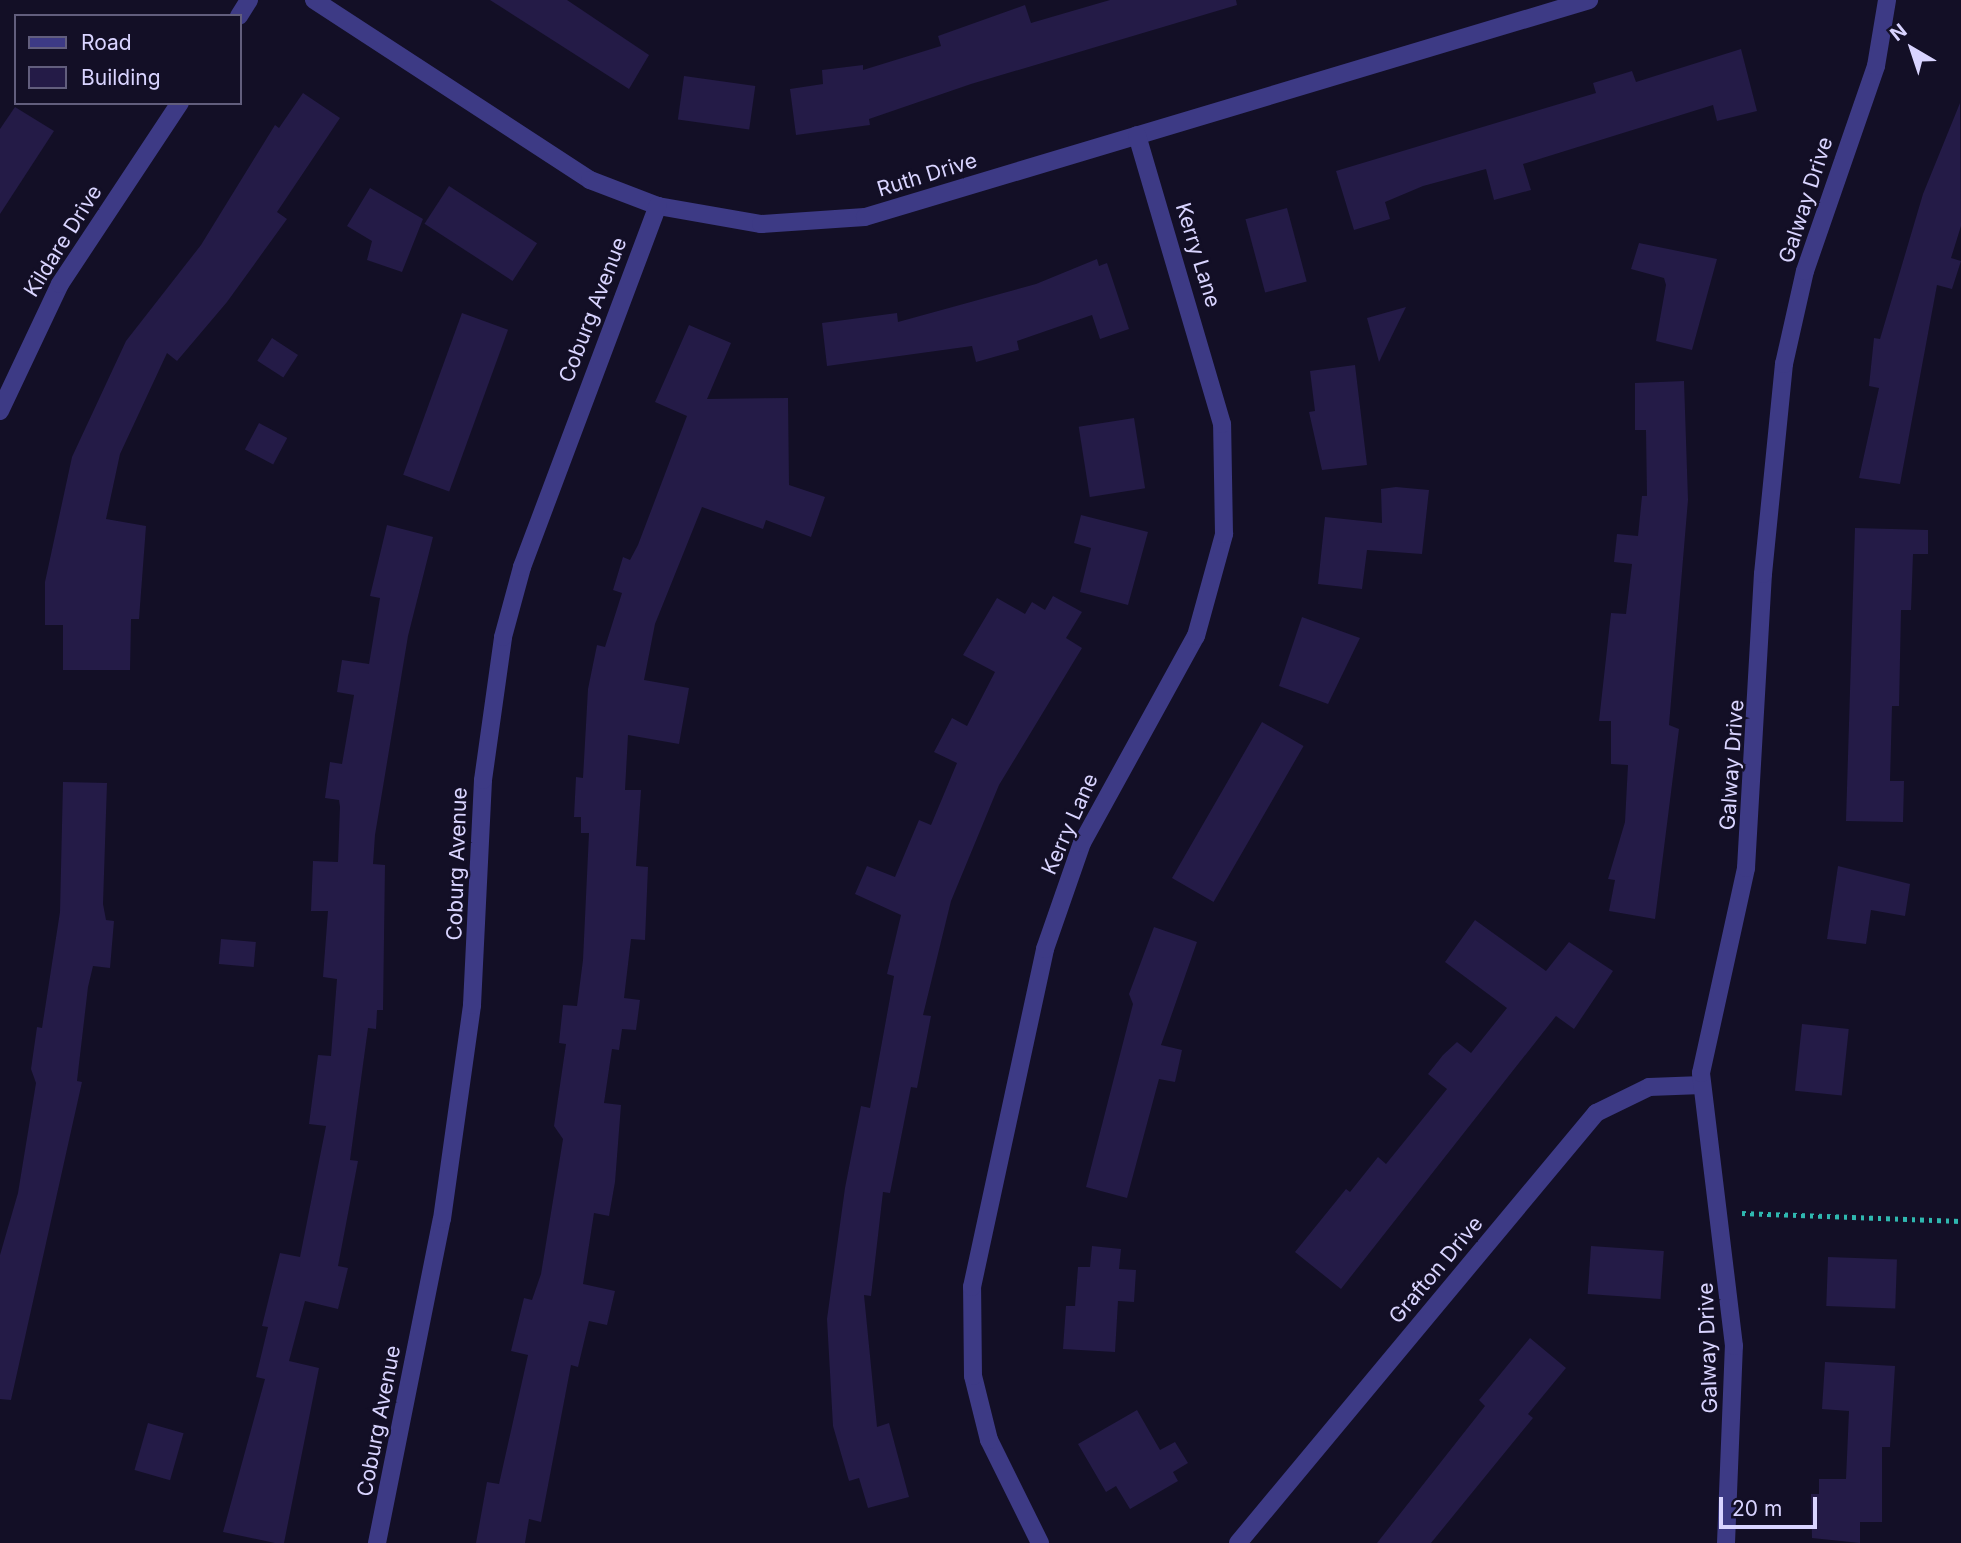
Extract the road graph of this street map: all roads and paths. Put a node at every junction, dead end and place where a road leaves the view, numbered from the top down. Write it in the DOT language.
graph roads {
  1 [pos="314,0"];
  2 [pos="1589,0"];
  3 [pos="1887,0"];
  4 [pos="179,105"];
  5 [pos="1137,135"];
  6 [pos="658,206"];
  7 [pos="0,411"];
  8 [pos="1702,1086"];
  9 [pos="1720,1212"];
  10 [pos="1961,1221"];
  11 [pos="377,1543"];
  12 [pos="1040,1543"];
  13 [pos="1238,1543"];
  14 [pos="1726,1543"];
  1 -- 6 [label="street, Ruth Drive"];
  2 -- 5 [label="street, Ruth Drive"];
  3 -- 8 [label="street, Galway Drive"];
  4 -- 7 [label="street, Kildare Drive"];
  5 -- 6 [label="street, Ruth Drive"];
  5 -- 12 [label="street, Kerry Lane"];
  6 -- 11 [label="street, Coburg Avenue"];
  8 -- 9 [label="street, Galway Drive"];
  8 -- 13 [label="street, Grafton Drive"];
  9 -- 10 [label="path"];
  9 -- 14 [label="street, Galway Drive"];
}
